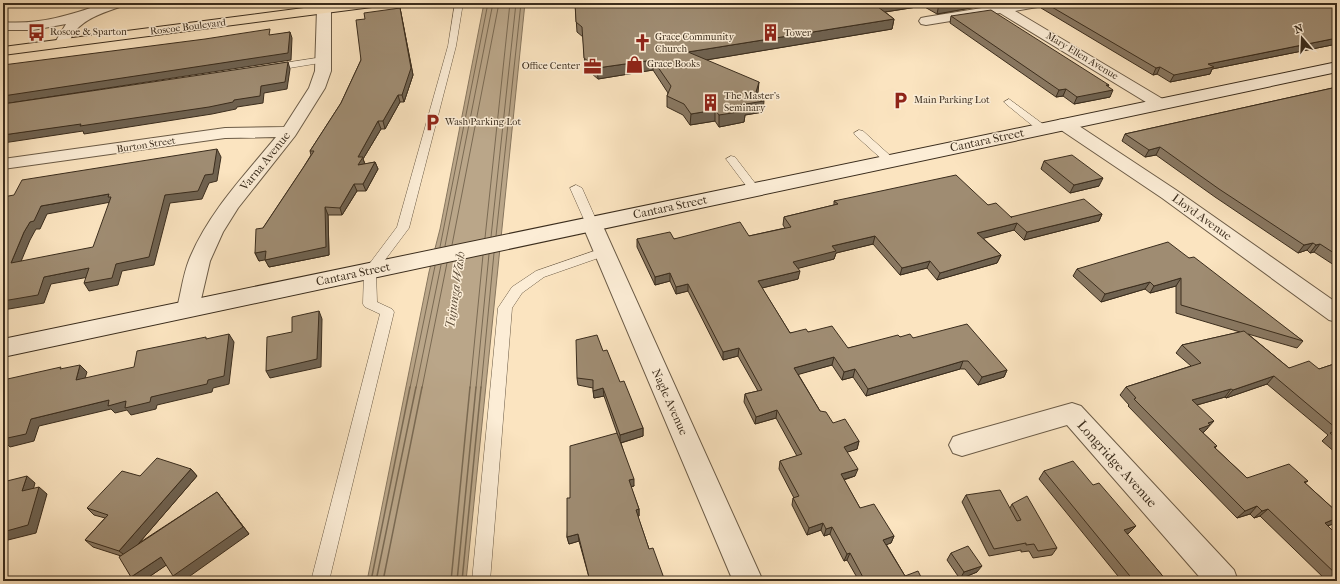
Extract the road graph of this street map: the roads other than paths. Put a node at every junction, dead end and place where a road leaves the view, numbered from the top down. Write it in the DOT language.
graph roads {
  1 [pos="117,3"];
  2 [pos="372,3"];
  3 [pos="459,3"];
  4 [pos="1038,3"];
  5 [pos="324,9"];
  6 [pos="1003,9"];
  7 [pos="82,16"];
  8 [pos="926,21"];
  9 [pos="3,26"];
  10 [pos="61,44"];
  11 [pos="3,51"];
  12 [pos="323,60"];
  13 [pos="1337,67"];
  14 [pos="260,69"];
  15 [pos="1009,102"];
  16 [pos="1160,104"];
  17 [pos="1064,124"];
  18 [pos="1043,129"];
  19 [pos="289,132"];
  20 [pos="859,133"];
  21 [pos="731,159"];
  22 [pos="890,161"];
  23 [pos="3,164"];
  24 [pos="576,188"];
  25 [pos="754,189"];
  26 [pos="592,224"];
  27 [pos="604,252"];
  28 [pos="370,271"];
  29 [pos="188,308"];
  30 [pos="1337,314"];
  31 [pos="3,348"];
  32 [pos="962,445"];
  33 [pos="320,581"];
  34 [pos="481,581"];
  35 [pos="748,581"];
  36 [pos="1223,581"];
  1 -- 7 [label="street"];
  2 -- 5 [label="main road, Roscoe Boulevard"];
  3 -- 28 [label="lane"];
  4 -- 6 [label="street"];
  5 -- 10 [label="main road, Roscoe Boulevard"];
  5 -- 12 [label="street, Varna Avenue"];
  6 -- 8 [label="street"];
  6 -- 16 [label="street, Mary Ellen Avenue"];
  7 -- 9 [label="street"];
  7 -- 10 [label="street"];
  10 -- 11 [label="main road, Roscoe Boulevard"];
  12 -- 14 [label="lane"];
  12 -- 19 [label="street, Varna Avenue"];
  13 -- 16 [label="street, Cantara Street"];
  15 -- 18 [label="lane"];
  16 -- 17 [label="street, Cantara Street"];
  17 -- 18 [label="street, Cantara Street"];
  17 -- 30 [label="street, Lloyd Avenue"];
  18 -- 22 [label="street, Cantara Street"];
  19 -- 23 [label="street, Burton Street"];
  19 -- 29 [label="street, Varna Avenue"];
  20 -- 22 [label="lane"];
  21 -- 25 [label="lane"];
  22 -- 25 [label="street, Cantara Street"];
  24 -- 26 [label="lane"];
  25 -- 26 [label="street, Cantara Street"];
  26 -- 27 [label="street, Nagle Avenue"];
  26 -- 28 [label="street, Cantara Street"];
  27 -- 34 [label="lane"];
  27 -- 35 [label="street, Nagle Avenue"];
  28 -- 29 [label="street, Cantara Street"];
  28 -- 33 [label="lane"];
  29 -- 31 [label="street, Cantara Street"];
  32 -- 36 [label="street, Longridge Avenue"];
}
